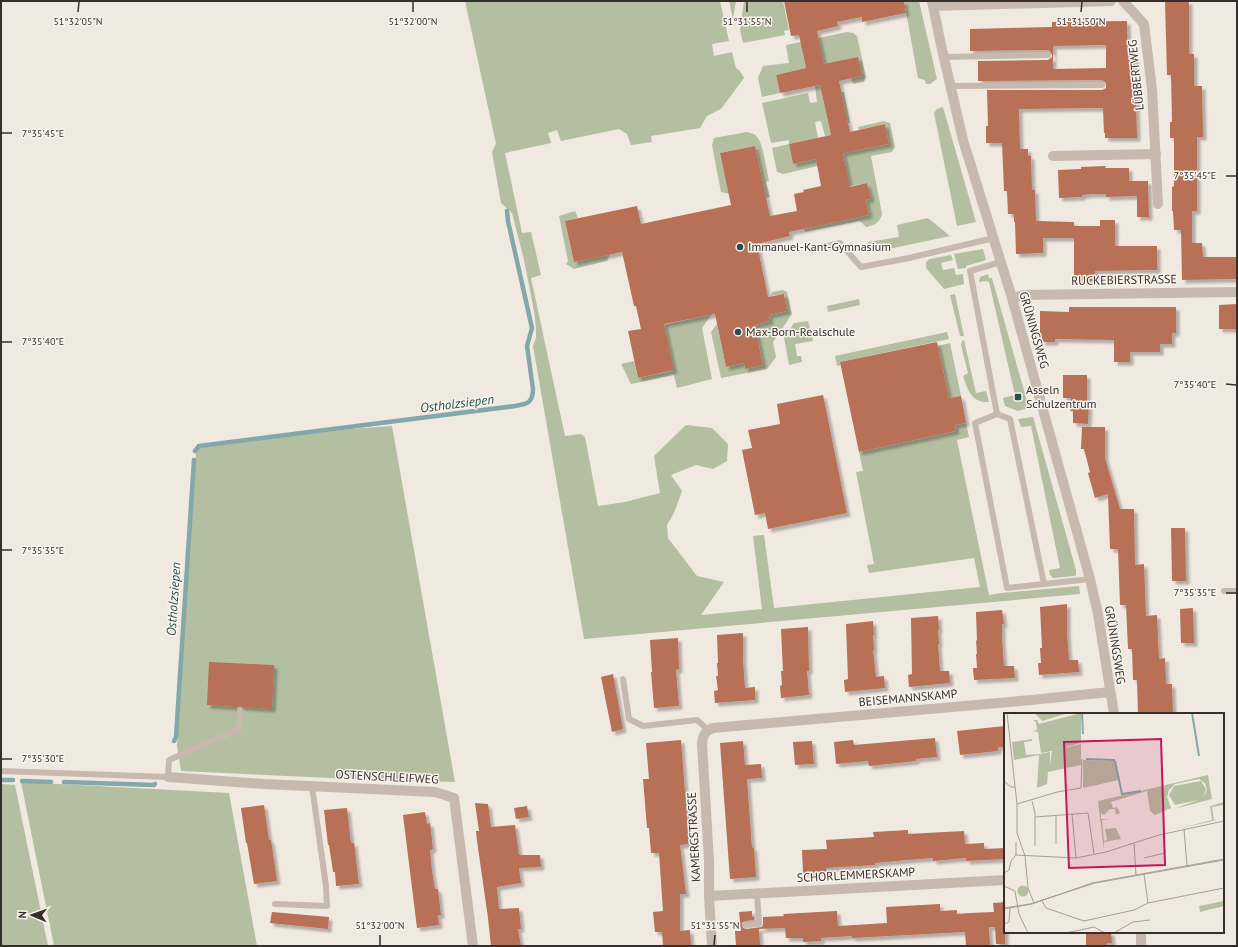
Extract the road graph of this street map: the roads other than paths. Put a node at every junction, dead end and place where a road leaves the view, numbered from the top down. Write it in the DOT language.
graph roads {
  1 [pos="1111,1"];
  2 [pos="1124,1"];
  3 [pos="933,3"];
  4 [pos="1048,56"];
  5 [pos="944,57"];
  6 [pos="1102,85"];
  7 [pos="951,86"];
  8 [pos="1156,154"];
  9 [pos="1053,156"];
  10 [pos="1158,204"];
  11 [pos="994,238"];
  12 [pos="811,250"];
  13 [pos="1001,262"];
  14 [pos="1237,292"];
  15 [pos="1012,298"];
  16 [pos="998,414"];
  17 [pos="1090,579"];
  18 [pos="1044,584"];
  19 [pos="1224,591"];
  20 [pos="1237,591"];
  21 [pos="622,679"];
  22 [pos="1110,692"];
  23 [pos="240,710"];
  24 [pos="1114,713"];
  25 [pos="708,730"];
  26 [pos="1,771"];
  27 [pos="168,777"];
  28 [pos="312,786"];
  29 [pos="1004,880"];
  30 [pos="757,893"];
  31 [pos="709,896"];
  32 [pos="275,904"];
  33 [pos="746,925"];
  34 [pos="1142,933"];
  35 [pos="473,946"];
  36 [pos="712,946"];
  37 [pos="1141,946"];
  1 -- 3 [label="street"];
  2 -- 8 [label="street, LÜBBERTWEG"];
  3 -- 5 [label="street, GRÜNINGSWEG"];
  4 -- 5 [label="lane"];
  5 -- 7 [label="street, GRÜNINGSWEG"];
  6 -- 7 [label="lane"];
  7 -- 11 [label="street, GRÜNINGSWEG"];
  8 -- 9 [label="street"];
  8 -- 10 [label="street, LÜBBERTWEG"];
  11 -- 12 [label="lane"];
  11 -- 13 [label="street, GRÜNINGSWEG"];
  13 -- 15 [label="street, GRÜNINGSWEG"];
  13 -- 16 [label="lane"];
  14 -- 15 [label="street, RUCKEBIERSTRASSE"];
  15 -- 17 [label="street, GRÜNINGSWEG"];
  16 -- 18 [label="lane"];
  16 -- 18 [label="lane"];
  17 -- 18 [label="lane"];
  17 -- 22 [label="street, GRÜNINGSWEG"];
  19 -- 20 [label="lane"];
  21 -- 25 [label="lane"];
  22 -- 24 [label="street, GRÜNINGSWEG"];
  22 -- 25 [label="street, BEISEMANNSKAMP"];
  23 -- 27 [label="lane"];
  25 -- 31 [label="street, KAMERGSTRASSE"];
  26 -- 27 [label="lane"];
  27 -- 28 [label="street, OSTENSCHLEIFWEG"];
  28 -- 32 [label="lane"];
  28 -- 35 [label="street, OSTENSCHLEIFWEG"];
  29 -- 30 [label="street, SCHORLEMMERSKAMP"];
  30 -- 31 [label="street, SCHORLEMMERSKAMP"];
  30 -- 33 [label="lane"];
  31 -- 36 [label="street, KAMERGSTRASSE"];
  34 -- 37 [label="street"];
}
